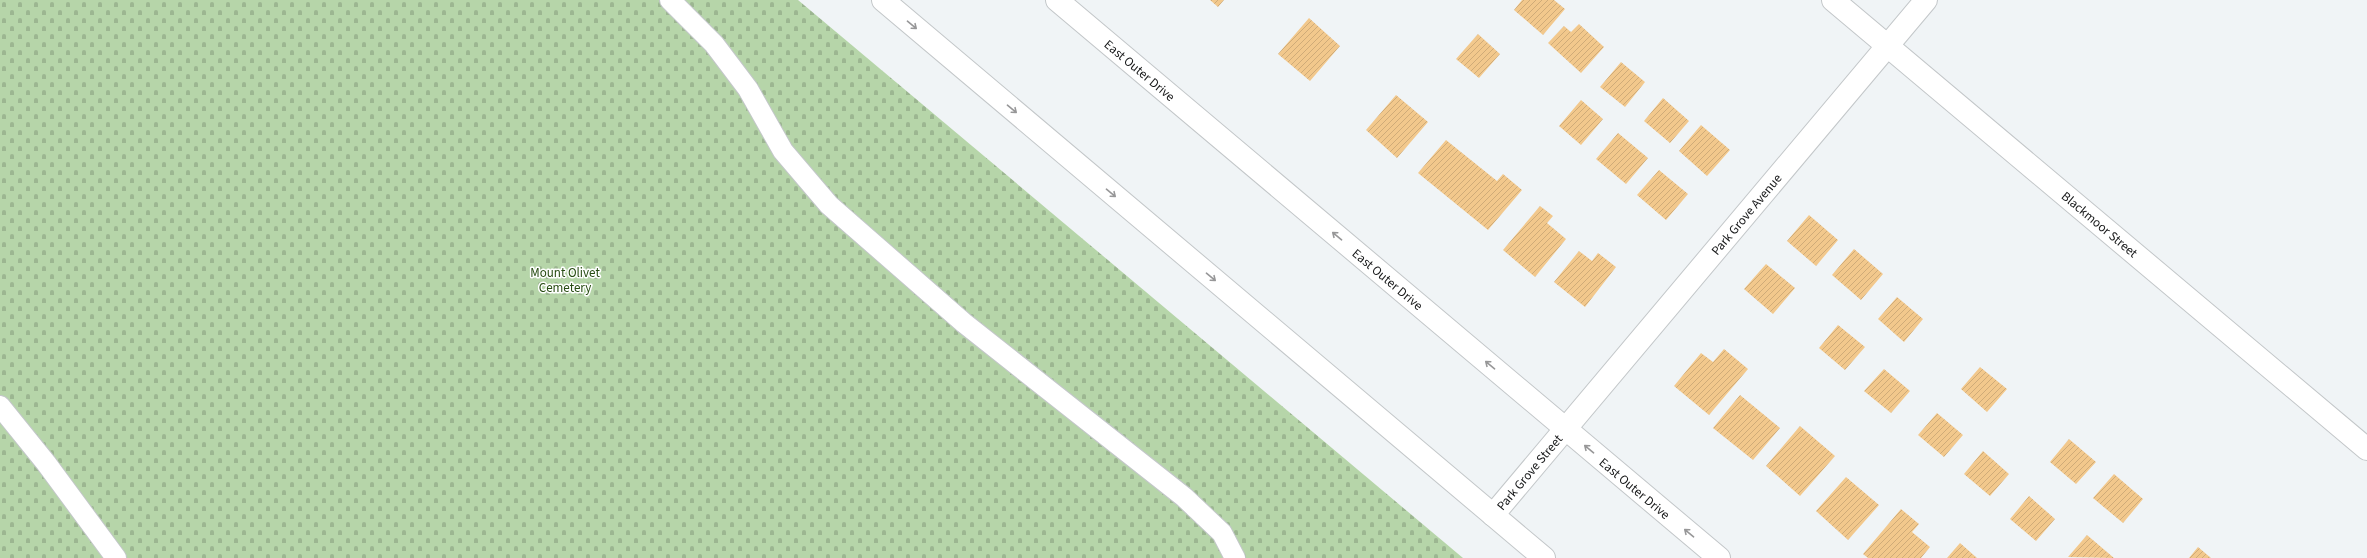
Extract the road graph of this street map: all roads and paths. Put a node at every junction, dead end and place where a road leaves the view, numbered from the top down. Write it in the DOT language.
graph roads {
  1 [pos="670,0"];
  2 [pos="883,0"];
  3 [pos="1056,0"];
  4 [pos="1833,0"];
  5 [pos="1926,0"];
  6 [pos="1888,46"];
  7 [pos="0,406"];
  8 [pos="1565,429"];
  9 [pos="2367,449"];
  10 [pos="1493,515"];
  11 [pos="116,558"];
  12 [pos="1235,558"];
  13 [pos="1544,558"];
  14 [pos="1718,558"];
  1 -- 12 [label="lane"];
  2 -- 10 [label="main road, one-way"];
  8 -- 3 [label="main road, East Outer Drive, one-way"];
  4 -- 6 [label="main road, Blackmoor Street"];
  5 -- 6 [label="main road, Park Grove Avenue"];
  6 -- 8 [label="main road, Park Grove Avenue"];
  6 -- 9 [label="main road, Blackmoor Street"];
  7 -- 11 [label="lane"];
  8 -- 10 [label="main road, Park Grove Street"];
  14 -- 8 [label="main road, East Outer Drive, one-way"];
  10 -- 13 [label="main road"];
}
